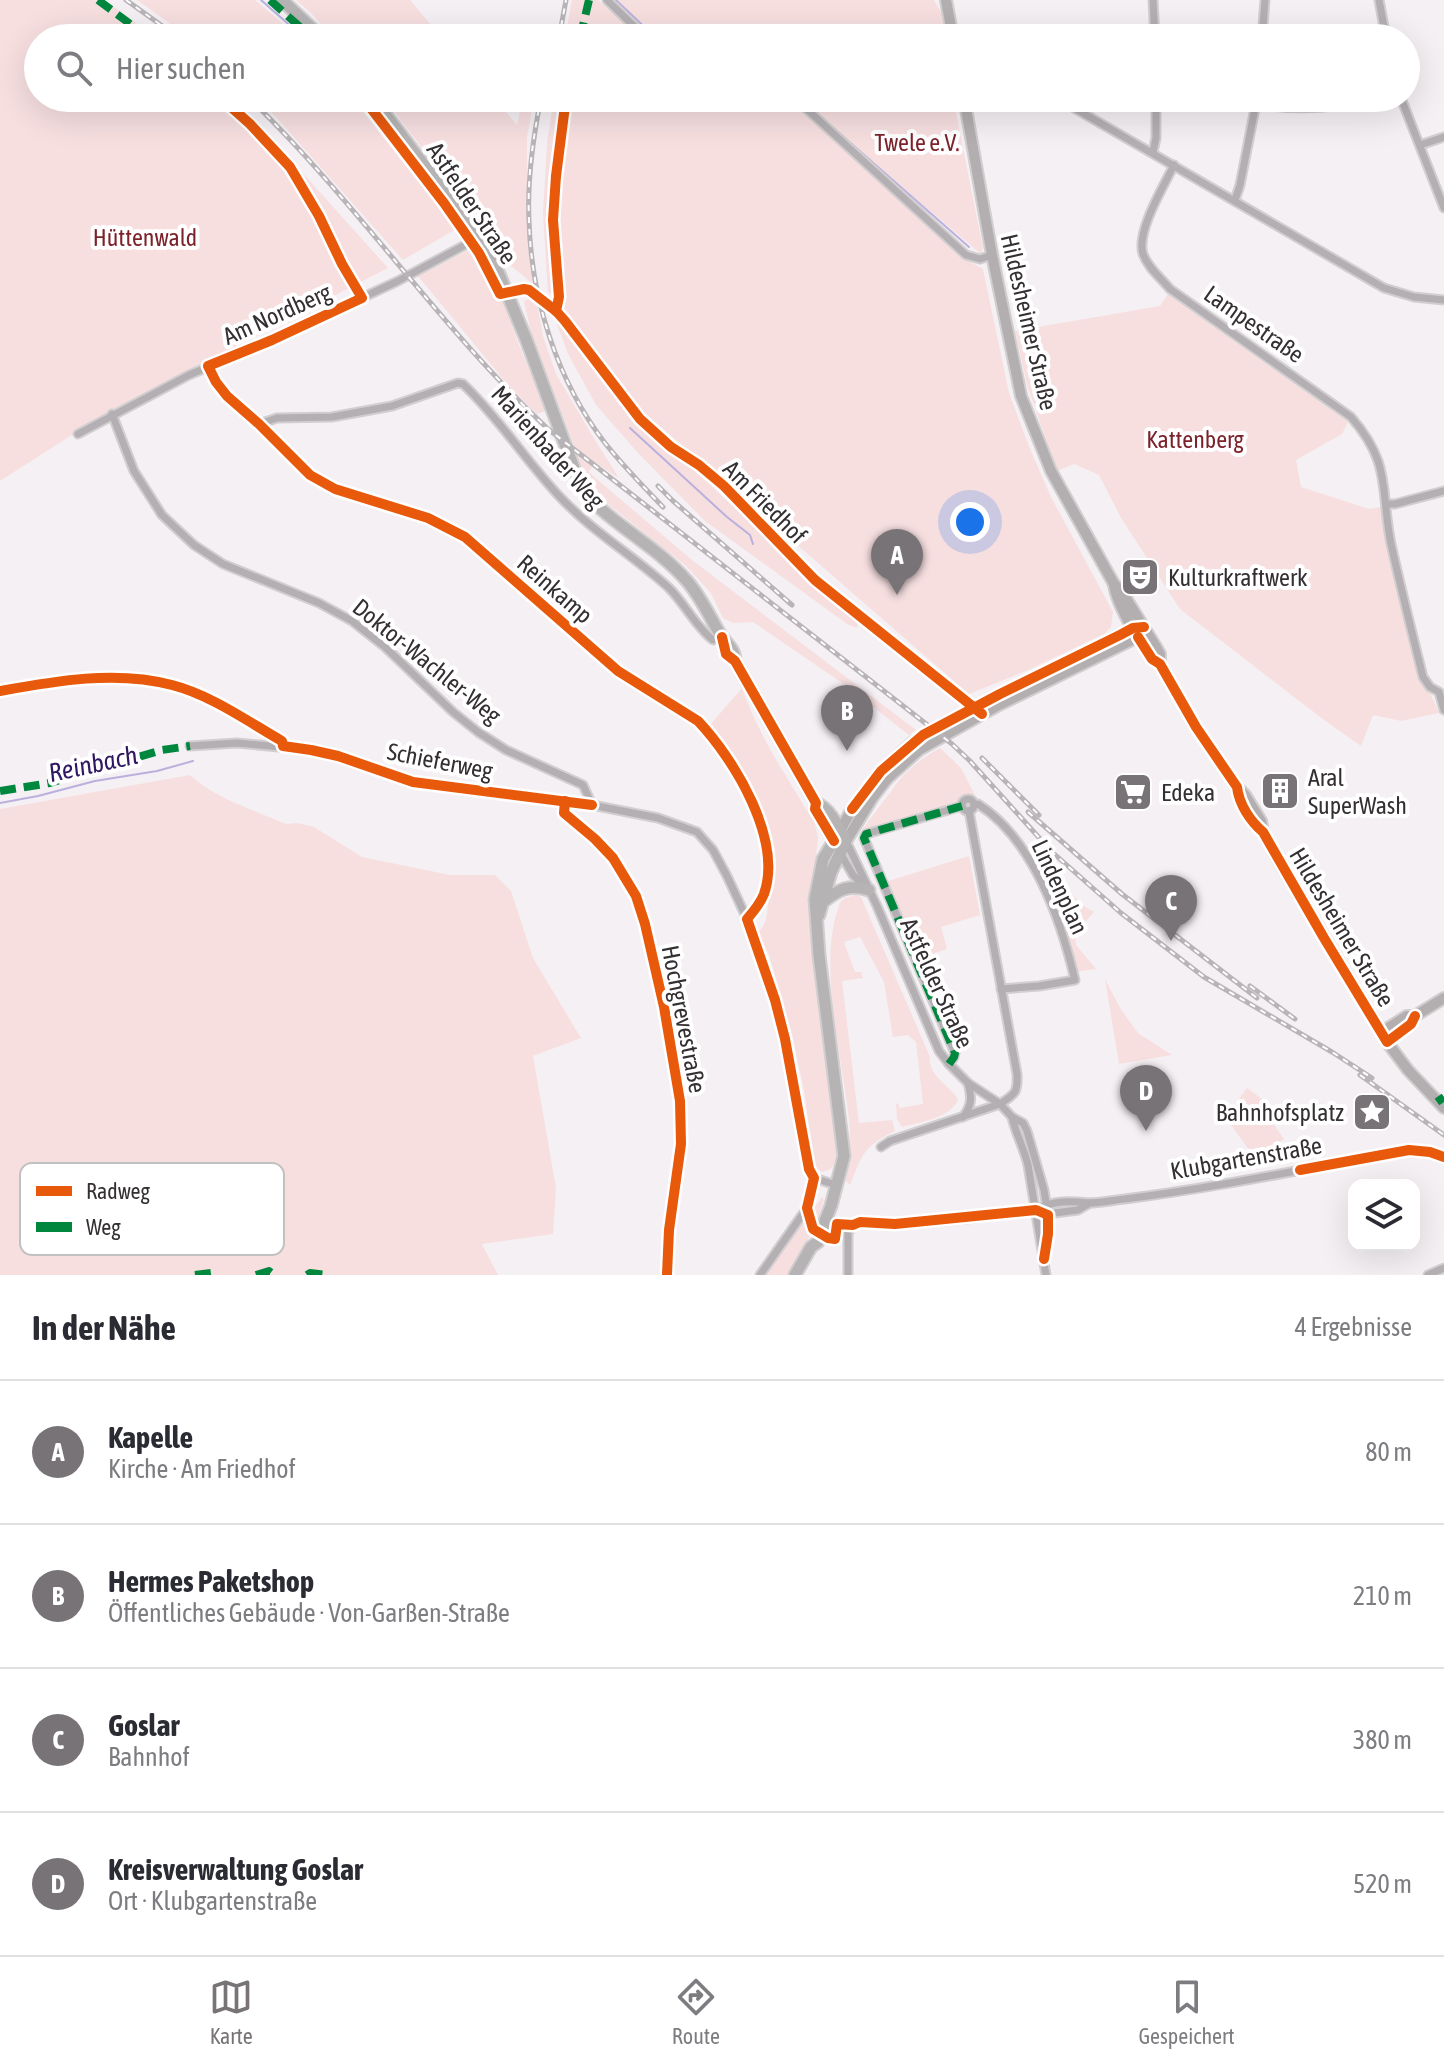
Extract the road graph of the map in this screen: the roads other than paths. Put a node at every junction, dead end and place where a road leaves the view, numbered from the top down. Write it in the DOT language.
graph roads {
  1 [pos="282,0"];
  2 [pos="607,0"];
  3 [pos="946,0"];
  4 [pos="1153,0"];
  5 [pos="1265,0"];
  6 [pos="1379,0"];
  7 [pos="307,24"];
  8 [pos="632,24"];
  9 [pos="950,24"];
  10 [pos="1154,24"];
  11 [pos="1263,24"];
  12 [pos="1383,24"];
  13 [pos="384,112"];
  14 [pos="810,112"];
  15 [pos="966,112"];
  16 [pos="1082,112"];
  17 [pos="1156,112"];
  18 [pos="1254,112"];
  19 [pos="1407,112"];
  20 [pos="1444,137"];
  21 [pos="1420,145"];
  22 [pos="1153,152"];
  23 [pos="1174,165"];
  24 [pos="1235,200"];
  25 [pos="1444,208"];
  26 [pos="478,238"];
  27 [pos="992,255"];
  28 [pos="508,293"];
  29 [pos="1444,300"];
  30 [pos="208,366"];
  31 [pos="112,414"];
  32 [pos="259,424"];
  33 [pos="78,434"];
  34 [pos="1444,491"];
  35 [pos="1386,504"];
  36 [pos="1138,630"];
  37 [pos="722,637"];
  38 [pos="936,677"];
  39 [pos="0,691"];
  40 [pos="1442,691"];
  41 [pos="1444,710"];
  42 [pos="190,746"];
  43 [pos="283,746"];
  44 [pos="565,801"];
  45 [pos="592,805"];
  46 [pos="969,807"];
  47 [pos="840,841"];
  48 [pos="869,890"];
  49 [pos="823,902"];
  50 [pos="747,919"];
  51 [pos="817,920"];
  52 [pos="1001,989"];
  53 [pos="1444,998"];
  54 [pos="1384,1037"];
  55 [pos="949,1064"];
  56 [pos="968,1083"];
  57 [pos="1000,1104"];
  58 [pos="1444,1108"];
  59 [pos="963,1117"];
  60 [pos="1012,1117"];
  61 [pos="881,1147"];
  62 [pos="1444,1157"];
  63 [pos="814,1178"];
  64 [pos="836,1185"];
  65 [pos="1090,1203"];
  66 [pos="1047,1204"];
  67 [pos="1036,1210"];
  68 [pos="1048,1215"];
  69 [pos="1044,1259"];
  70 [pos="1444,1268"];
  71 [pos="667,1274"];
  72 [pos="760,1275"];
  73 [pos="795,1275"];
  74 [pos="848,1275"];
  75 [pos="1046,1275"];
  76 [pos="1428,1275"];
  1 -- 7 [label="main road"];
  2 -- 8 [label="street"];
  3 -- 9 [label="main road"];
  4 -- 10 [label="street"];
  5 -- 11 [label="street"];
  6 -- 12 [label="street"];
  13 -- 26 [label="main road, Astfelder Straße"];
  14 -- 27 [label="street"];
  15 -- 27 [label="main road, Hildesheimer Straße"];
  16 -- 22 [label="street"];
  17 -- 22 [label="street"];
  18 -- 24 [label="street"];
  19 -- 21 [label="street"];
  20 -- 21 [label="street"];
  21 -- 25 [label="street"];
  22 -- 23 [label="street"];
  23 -- 24 [label="street"];
  23 -- 35 [label="street, Lampestraße"];
  24 -- 29 [label="street"];
  26 -- 28 [label="main road, Astfelder Straße"];
  26 -- 30 [label="street, Am Nordberg"];
  27 -- 36 [label="main road, Hildesheimer Straße"];
  28 -- 37 [label="main road, Astfelder Straße"];
  28 -- 38 [label="street, Am Friedhof"];
  30 -- 31 [label="street, Am Nordberg"];
  30 -- 32 [label="street, Reinkamp"];
  31 -- 33 [label="street, Am Nordberg"];
  31 -- 45 [label="street, Doktor-Wachler-Weg"];
  32 -- 37 [label="street, Marienbader Weg"];
  32 -- 50 [label="street, Reinkamp"];
  34 -- 35 [label="street"];
  35 -- 40 [label="street, Lampestraße"];
  36 -- 47 [label="main road"];
  36 -- 54 [label="main road, Hildesheimer Straße"];
  37 -- 47 [label="main road, Astfelder Straße"];
  39 -- 43 [label="street"];
  40 -- 41 [label="street, Lampestraße"];
  42 -- 43 [label="street, Schieferweg"];
  43 -- 44 [label="street, Schieferweg"];
  44 -- 45 [label="street, Schieferweg"];
  44 -- 71 [label="street, Hochgrevestraße"];
  45 -- 50 [label="street, Schieferweg"];
  46 -- 52 [label="street"];
  46 -- 52 [label="street, Lindenplan"];
  46 -- 55 [label="street"];
  47 -- 48 [label="street, Astfelder Straße"];
  47 -- 49 [label="main road"];
  47 -- 51 [label="main road"];
  48 -- 49 [label="main road"];
  48 -- 55 [label="street, Astfelder Straße"];
  49 -- 51 [label="main road"];
  50 -- 63 [label="street, Schieferweg"];
  51 -- 64 [label="main road"];
  52 -- 57 [label="street"];
  53 -- 54 [label="main road"];
  54 -- 58 [label="main road, Hildesheimer Straße"];
  55 -- 56 [label="street, Astfelder Straße"];
  56 -- 57 [label="street, Astfelder Straße"];
  56 -- 59 [label="street"];
  57 -- 59 [label="street"];
  57 -- 60 [label="street, Astfelder Straße"];
  59 -- 61 [label="street"];
  60 -- 66 [label="street, Astfelder Straße"];
  60 -- 67 [label="street, Astfelder Straße"];
  62 -- 65 [label="street, Klubgartenstraße"];
  63 -- 64 [label="street"];
  63 -- 72 [label="street"];
  64 -- 73 [label="main road"];
  65 -- 66 [label="street, Klubgartenstraße"];
  65 -- 68 [label="street, Klubgartenstraße"];
  66 -- 67 [label="street"];
  66 -- 68 [label="street, Astfelder Straße"];
  67 -- 68 [label="street"];
  67 -- 69 [label="street, Astfelder Straße"];
  67 -- 74 [label="street"];
  68 -- 69 [label="street, Astfelder Straße"];
  69 -- 75 [label="street, Astfelder Straße"];
  70 -- 76 [label="street"];
}
